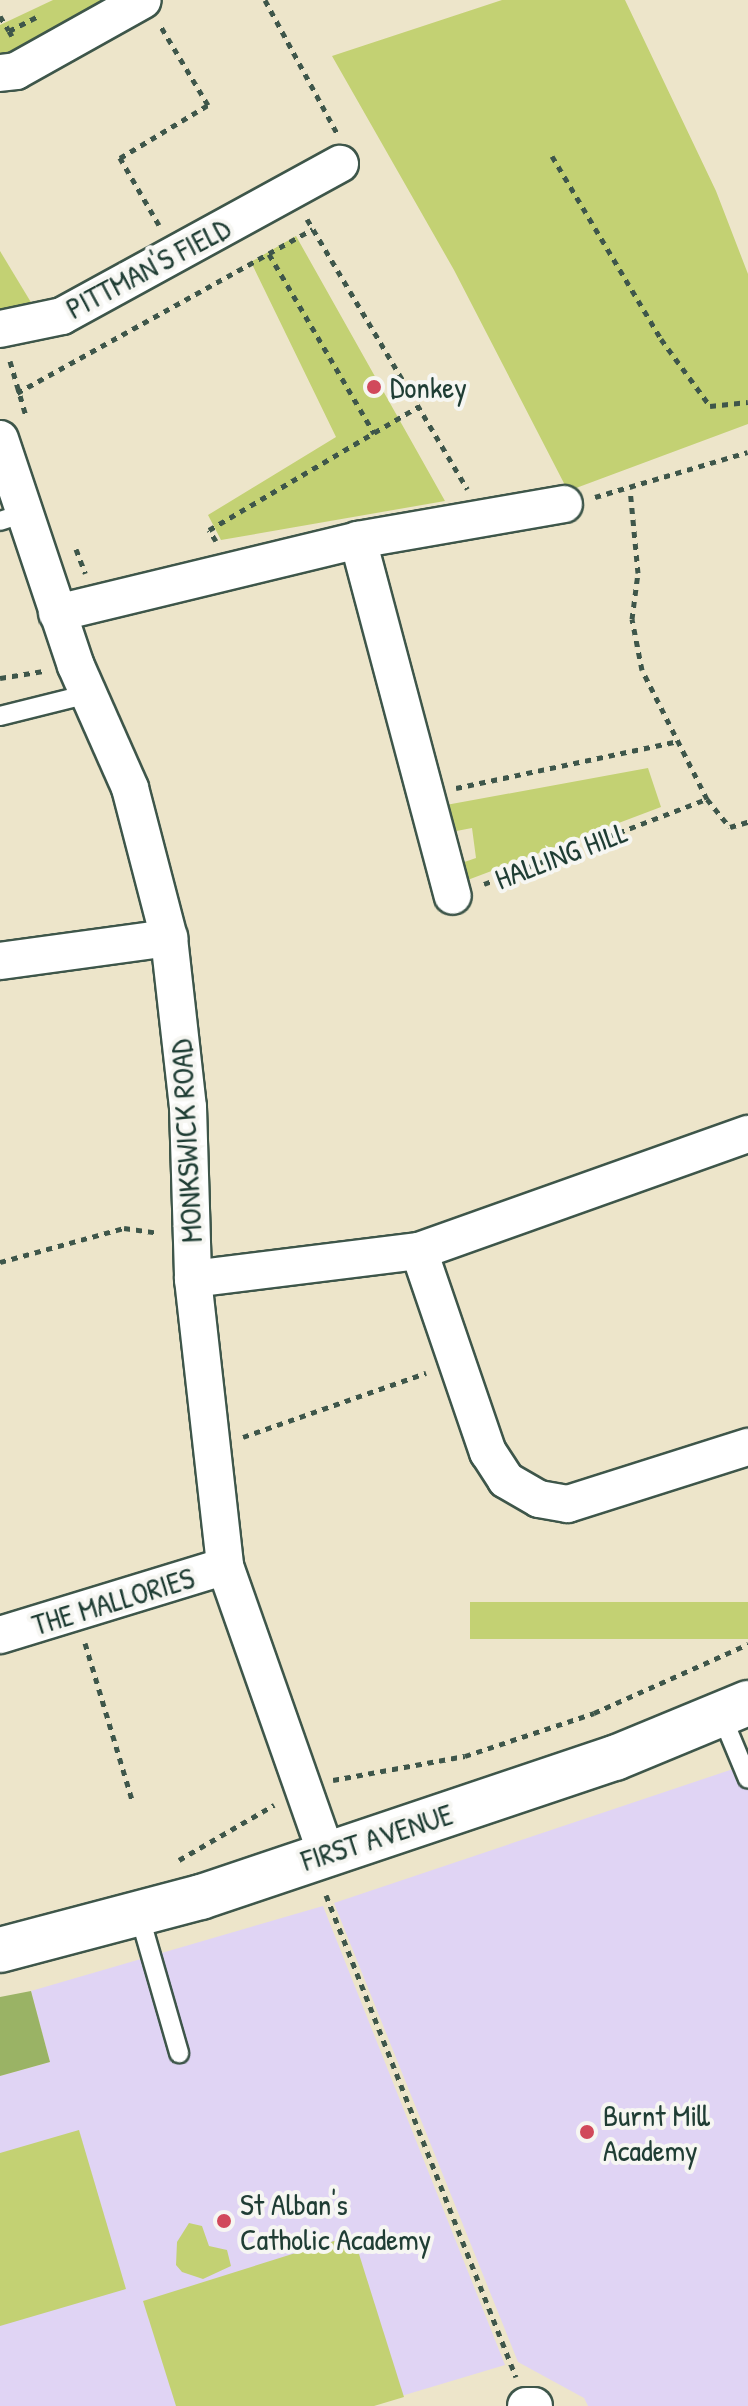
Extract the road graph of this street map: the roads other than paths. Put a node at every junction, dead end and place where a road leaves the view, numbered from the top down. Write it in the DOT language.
graph roads {
  1 [pos="148,7"];
  2 [pos="0,73"];
  3 [pos="340,164"];
  4 [pos="0,329"];
  5 [pos="14,430"];
  6 [pos="564,504"];
  7 [pos="12,517"];
  8 [pos="358,540"];
  9 [pos="57,613"];
  10 [pos="82,680"];
  11 [pos="0,716"];
  12 [pos="453,896"];
  13 [pos="169,938"];
  14 [pos="0,961"];
  15 [pos="748,1134"];
  16 [pos="419,1251"];
  17 [pos="193,1279"];
  18 [pos="748,1447"];
  19 [pos="225,1566"];
  20 [pos="1,1630"];
  21 [pos="735,1708"];
  22 [pos="748,1779"];
  23 [pos="326,1873"];
  24 [pos="139,1914"];
  25 [pos="0,1950"];
  26 [pos="179,2053"];
  27 [pos="527,2406"];
  28 [pos="534,2406"];
  1 -- 2 [label="street"];
  3 -- 4 [label="street, PITTMAN'S FIELD"];
  5 -- 7 [label="street, MONKSWICK ROAD"];
  6 -- 8 [label="street"];
  7 -- 9 [label="street, MONKSWICK ROAD"];
  8 -- 9 [label="street"];
  8 -- 12 [label="street, HALLING HILL"];
  9 -- 10 [label="street, MONKSWICK ROAD"];
  10 -- 11 [label="lane"];
  10 -- 13 [label="street, MONKSWICK ROAD"];
  13 -- 14 [label="street"];
  13 -- 17 [label="street, MONKSWICK ROAD"];
  15 -- 16 [label="street"];
  16 -- 17 [label="street"];
  16 -- 18 [label="street"];
  17 -- 19 [label="street, MONKSWICK ROAD"];
  19 -- 20 [label="street, THE MALLORIES"];
  19 -- 23 [label="street, MONKSWICK ROAD"];
  21 -- 22 [label="lane"];
  21 -- 23 [label="street, FIRST AVENUE"];
  23 -- 24 [label="street, FIRST AVENUE"];
  24 -- 25 [label="street, FIRST AVENUE"];
  24 -- 26 [label="lane"];
  27 -- 28 [label="street"];
}
